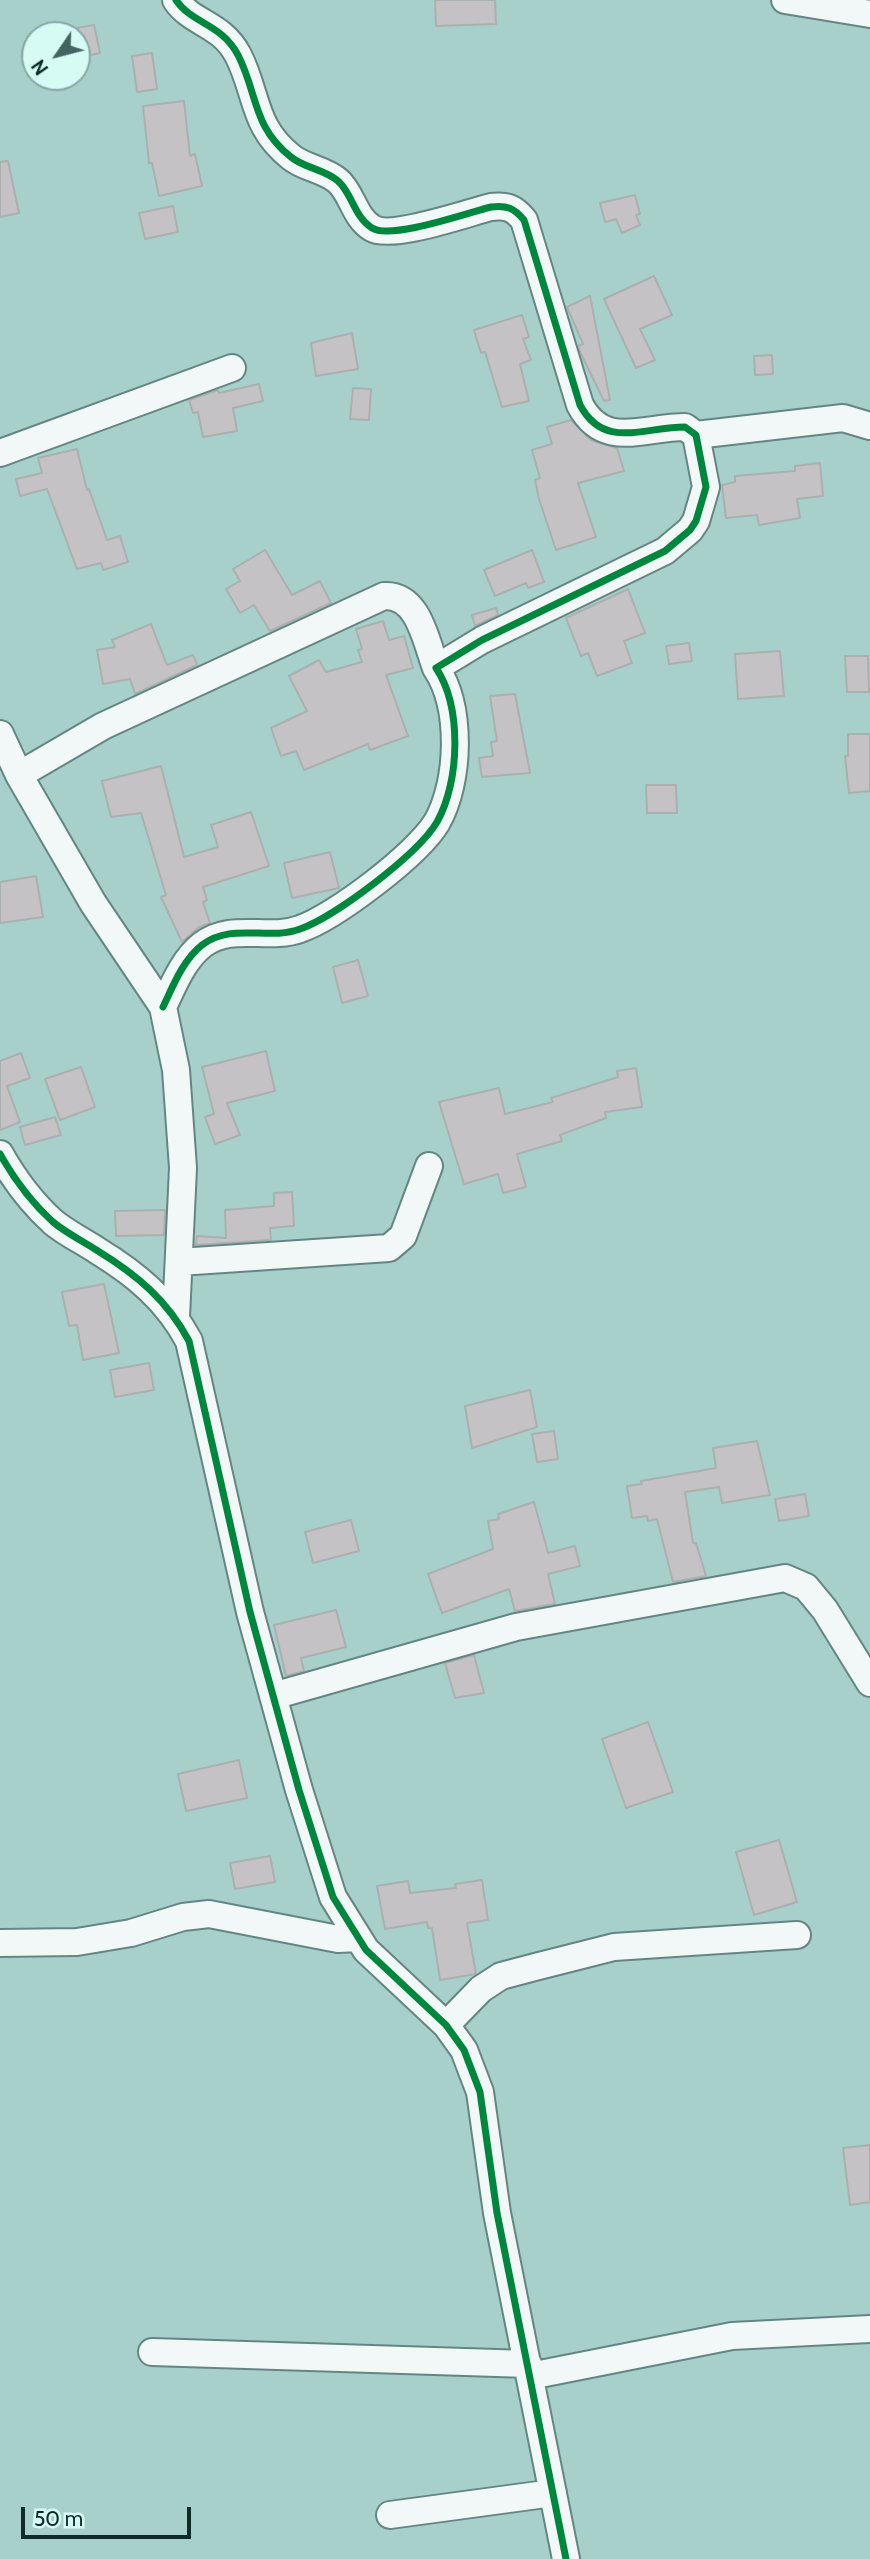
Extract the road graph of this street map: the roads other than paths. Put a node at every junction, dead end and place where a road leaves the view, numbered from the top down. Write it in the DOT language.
graph roads {
  1 [pos="176,0"];
  2 [pos="785,0"];
  3 [pos="870,14"];
  4 [pos="232,368"];
  5 [pos="870,426"];
  6 [pos="696,435"];
  7 [pos="0,453"];
  8 [pos="436,668"];
  9 [pos="0,734"];
  10 [pos="19,775"];
  11 [pos="163,1007"];
  12 [pos="0,1154"];
  13 [pos="429,1166"];
  14 [pos="7,1179"];
  15 [pos="179,1262"];
  16 [pos="176,1317"];
  17 [pos="870,1683"];
  18 [pos="273,1696"];
  19 [pos="797,1935"];
  20 [pos="358,1938"];
  21 [pos="0,1943"];
  22 [pos="446,2025"];
  23 [pos="870,2329"];
  24 [pos="152,2351"];
  25 [pos="529,2370"];
  26 [pos="554,2493"];
  27 [pos="390,2515"];
  28 [pos="566,2559"];
  1 -- 6 [label="street"];
  2 -- 3 [label="street"];
  4 -- 7 [label="street"];
  5 -- 6 [label="street"];
  6 -- 8 [label="street"];
  8 -- 10 [label="street"];
  8 -- 11 [label="street"];
  9 -- 10 [label="street"];
  10 -- 11 [label="street"];
  11 -- 15 [label="street"];
  12 -- 14 [label="street"];
  13 -- 15 [label="street"];
  14 -- 16 [label="street"];
  15 -- 16 [label="street"];
  16 -- 18 [label="street"];
  17 -- 18 [label="street"];
  18 -- 20 [label="street"];
  19 -- 22 [label="street"];
  20 -- 21 [label="street"];
  20 -- 22 [label="street"];
  22 -- 25 [label="street"];
  23 -- 25 [label="street"];
  24 -- 25 [label="street"];
  25 -- 26 [label="street"];
  26 -- 27 [label="street"];
  26 -- 28 [label="street"];
}
